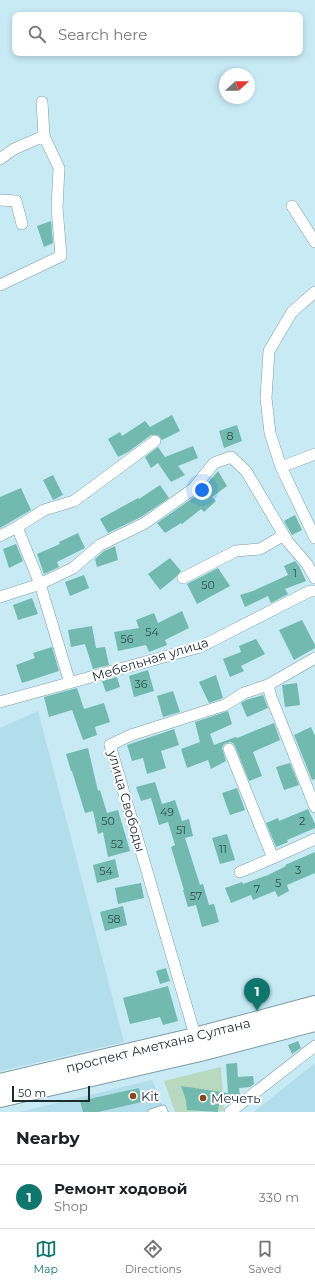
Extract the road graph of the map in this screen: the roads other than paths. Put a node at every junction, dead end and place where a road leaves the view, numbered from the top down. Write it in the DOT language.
graph roads {
  1 [pos="42,102"];
  2 [pos="44,136"];
  3 [pos="0,159"];
  4 [pos="0,200"];
  5 [pos="292,206"];
  6 [pos="22,224"];
  7 [pos="315,242"];
  8 [pos="0,285"];
  9 [pos="315,292"];
  10 [pos="155,441"];
  11 [pos="315,454"];
  12 [pos="281,467"];
  13 [pos="17,527"];
  14 [pos="284,535"];
  15 [pos="0,536"];
  16 [pos="315,538"];
  17 [pos="183,578"];
  18 [pos="315,578"];
  19 [pos="40,584"];
  20 [pos="313,588"];
  21 [pos="0,597"];
  22 [pos="315,658"];
  23 [pos="70,683"];
  24 [pos="268,685"];
  25 [pos="0,702"];
  26 [pos="228,748"];
  27 [pos="315,807"];
  28 [pos="315,839"];
  29 [pos="273,858"];
  30 [pos="240,872"];
  31 [pos="315,1005"];
  32 [pos="315,1022"];
  33 [pos="197,1045"];
  34 [pos="315,1046"];
  35 [pos="0,1083"];
  36 [pos="0,1098"];
  37 [pos="151,1112"];
  38 [pos="165,1112"];
  39 [pos="230,1112"];
  1 -- 2 [label="street"];
  2 -- 3 [label="street"];
  2 -- 8 [label="street"];
  4 -- 6 [label="street"];
  5 -- 7 [label="street"];
  9 -- 12 [label="street"];
  10 -- 13 [label="street"];
  11 -- 12 [label="street"];
  12 -- 16 [label="street"];
  13 -- 15 [label="street"];
  13 -- 19 [label="street"];
  14 -- 17 [label="street"];
  14 -- 18 [label="street"];
  14 -- 19 [label="street"];
  19 -- 21 [label="street"];
  19 -- 23 [label="street"];
  20 -- 23 [label="street, Мебельная улица"];
  22 -- 24 [label="street"];
  23 -- 25 [label="street, Мебельная улица"];
  24 -- 27 [label="street"];
  24 -- 33 [label="street, улица Свободы"];
  26 -- 29 [label="street"];
  28 -- 29 [label="street"];
  29 -- 30 [label="street"];
  31 -- 33 [label="main road, проспект Аметхана Султана"];
  32 -- 33 [label="main road"];
  33 -- 35 [label="main road, проспект Аметхана Султана"];
  33 -- 36 [label="main road"];
  34 -- 39 [label="street"];
  37 -- 38 [label="lane"];
}
